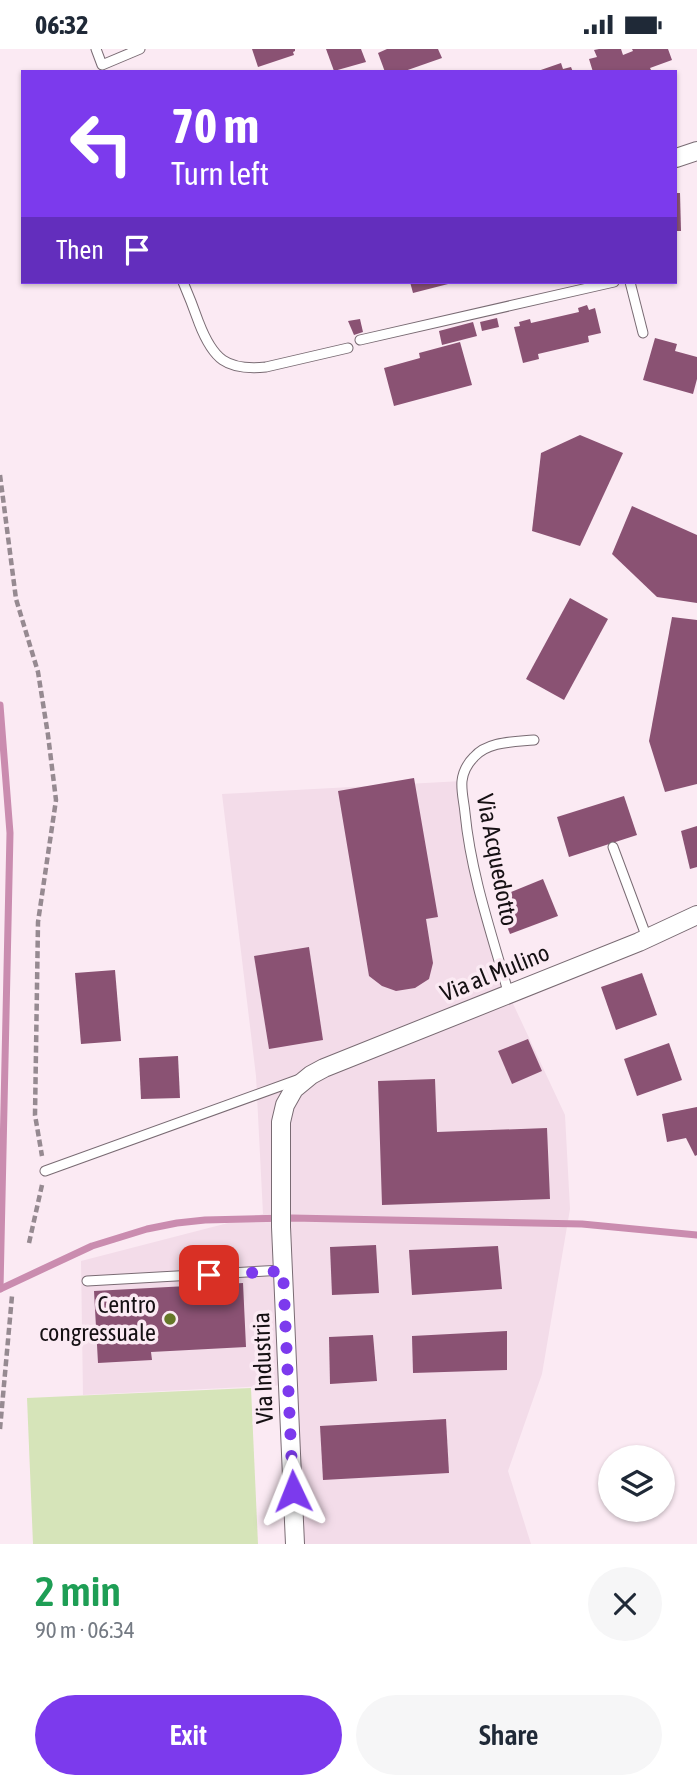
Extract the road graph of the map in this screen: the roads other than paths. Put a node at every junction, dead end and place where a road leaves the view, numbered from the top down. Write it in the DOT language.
graph roads {
  1 [pos="96,49"];
  2 [pos="140,49"];
  3 [pos="103,69"];
  4 [pos="697,151"];
  5 [pos="677,158"];
  6 [pos="184,284"];
  7 [pos="605,284"];
  8 [pos="631,284"];
  9 [pos="643,333"];
  10 [pos="360,340"];
  11 [pos="348,348"];
  12 [pos="534,740"];
  13 [pos="613,847"];
  14 [pos="697,915"];
  15 [pos="647,938"];
  16 [pos="509,995"];
  17 [pos="310,1075"];
  18 [pos="285,1105"];
  19 [pos="45,1171"];
  20 [pos="283,1271"];
  21 [pos="87,1281"];
  22 [pos="295,1544"];
  1 -- 3 [label="lane"];
  2 -- 3 [label="lane"];
  4 -- 5 [label="street"];
  6 -- 11 [label="lane"];
  7 -- 10 [label="lane"];
  8 -- 9 [label="lane"];
  12 -- 16 [label="lane, Via Acquedotto"];
  13 -- 15 [label="lane"];
  14 -- 15 [label="street, Via al Mulino"];
  15 -- 16 [label="street, Via al Mulino"];
  16 -- 17 [label="street, Via al Mulino"];
  17 -- 18 [label="street, Via al Mulino"];
  17 -- 19 [label="lane, Via al Mulino"];
  18 -- 20 [label="street, Via Industria"];
  20 -- 21 [label="lane"];
  20 -- 22 [label="street, Via Industria"];
}
